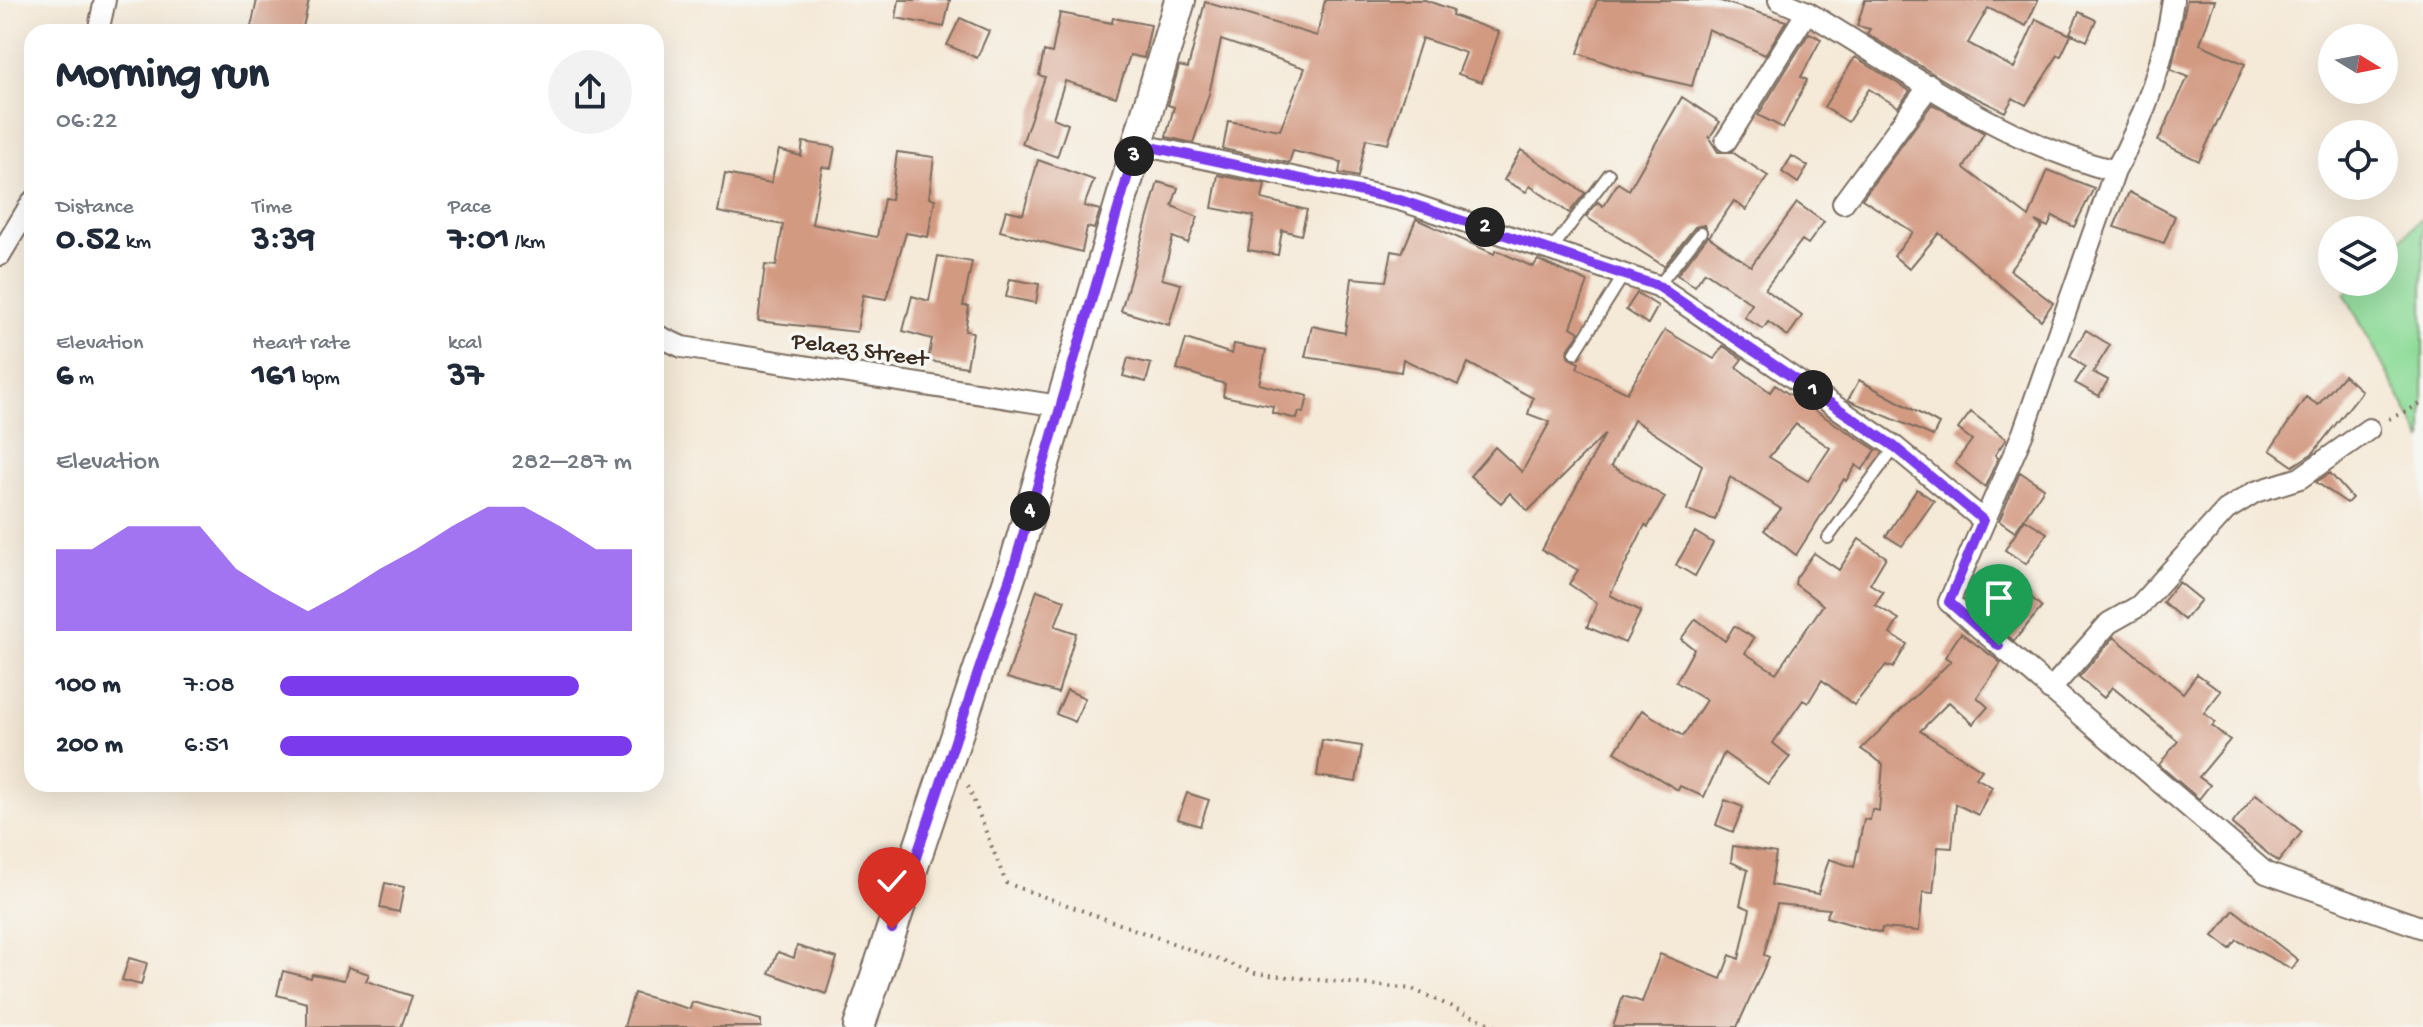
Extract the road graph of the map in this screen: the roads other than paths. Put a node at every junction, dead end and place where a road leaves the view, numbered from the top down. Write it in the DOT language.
graph roads {
  1 [pos="105,0"];
  2 [pos="1180,0"];
  3 [pos="1779,0"];
  4 [pos="2173,0"];
  5 [pos="1807,12"];
  6 [pos="100,24"];
  7 [pos="1930,85"];
  8 [pos="1726,141"];
  9 [pos="1137,144"];
  10 [pos="2115,171"];
  11 [pos="1609,174"];
  12 [pos="1843,203"];
  13 [pos="24,215"];
  14 [pos="1701,232"];
  15 [pos="1552,249"];
  16 [pos="0,255"];
  17 [pos="1625,272"];
  18 [pos="1658,286"];
  19 [pos="664,339"];
  20 [pos="1575,353"];
  21 [pos="1059,406"];
  22 [pos="2369,429"];
  23 [pos="1895,447"];
  24 [pos="1983,520"];
  25 [pos="1828,538"];
  26 [pos="2050,690"];
  27 [pos="2423,928"];
  28 [pos="859,1027"];
  1 -- 6 [label="street"];
  2 -- 9 [label="street"];
  3 -- 5 [label="street"];
  4 -- 10 [label="street"];
  5 -- 7 [label="street"];
  5 -- 8 [label="street"];
  7 -- 10 [label="street"];
  7 -- 12 [label="street"];
  9 -- 15 [label="street"];
  9 -- 21 [label="street"];
  10 -- 24 [label="street"];
  11 -- 15 [label="lane"];
  13 -- 16 [label="street"];
  14 -- 18 [label="lane"];
  15 -- 17 [label="street"];
  17 -- 18 [label="street"];
  17 -- 20 [label="lane"];
  18 -- 23 [label="street"];
  19 -- 21 [label="street, Pelaez Street"];
  21 -- 28 [label="street"];
  22 -- 26 [label="street"];
  23 -- 24 [label="street"];
  23 -- 25 [label="lane"];
  24 -- 26 [label="street"];
  26 -- 27 [label="street"];
}
